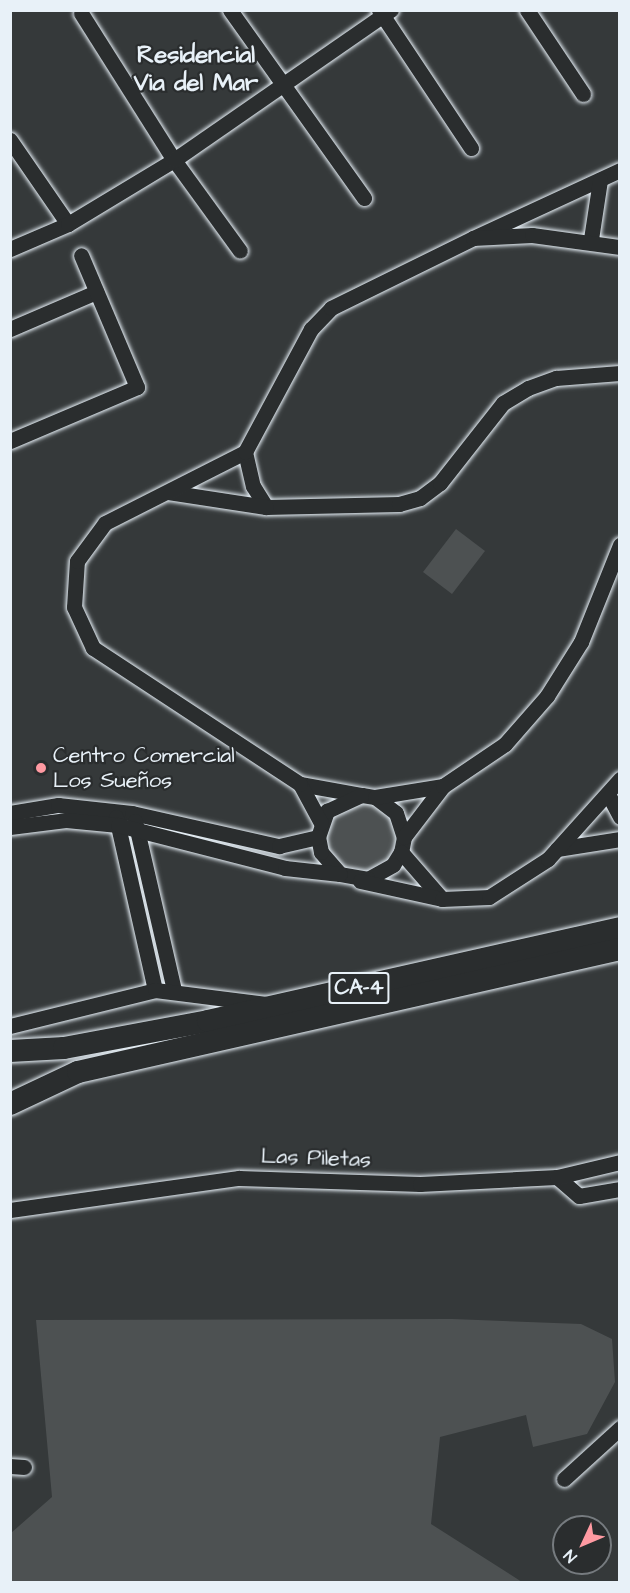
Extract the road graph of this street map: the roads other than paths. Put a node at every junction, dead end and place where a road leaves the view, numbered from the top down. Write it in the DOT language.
graph roads {
  1 [pos="230,10"];
  2 [pos="526,10"];
  3 [pos="384,12"];
  4 [pos="81,13"];
  5 [pos="283,83"];
  6 [pos="584,94"];
  7 [pos="10,140"];
  8 [pos="471,148"];
  9 [pos="174,160"];
  10 [pos="620,170"];
  11 [pos="600,180"];
  12 [pos="364,198"];
  13 [pos="68,224"];
  14 [pos="473,238"];
  15 [pos="591,239"];
  16 [pos="620,247"];
  17 [pos="10,249"];
  18 [pos="240,252"];
  19 [pos="81,255"];
  20 [pos="96,292"];
  21 [pos="10,329"];
  22 [pos="620,373"];
  23 [pos="10,441"];
  24 [pos="245,452"];
  25 [pos="168,492"];
  26 [pos="267,507"];
  27 [pos="620,545"];
  28 [pos="620,779"];
  29 [pos="300,784"];
  30 [pos="443,786"];
  31 [pos="608,794"];
  32 [pos="368,796"];
  33 [pos="10,813"];
  34 [pos="620,817"];
  35 [pos="117,818"];
  36 [pos="134,820"];
  37 [pos="10,827"];
  38 [pos="320,830"];
  39 [pos="620,839"];
  40 [pos="402,845"];
  41 [pos="557,849"];
  42 [pos="346,876"];
  43 [pos="442,899"];
  44 [pos="620,928"];
  45 [pos="620,948"];
  46 [pos="155,990"];
  47 [pos="174,990"];
  48 [pos="277,1007"];
  49 [pos="10,1026"];
  50 [pos="10,1051"];
  51 [pos="10,1104"];
  52 [pos="620,1162"];
  53 [pos="558,1177"];
  54 [pos="620,1189"];
  55 [pos="10,1210"];
  56 [pos="620,1428"];
  57 [pos="564,1479"];
  1 -- 5 [label="street"];
  2 -- 6 [label="street"];
  3 -- 5 [label="street"];
  3 -- 8 [label="street"];
  4 -- 9 [label="street"];
  5 -- 9 [label="street"];
  5 -- 12 [label="street"];
  7 -- 13 [label="street"];
  9 -- 13 [label="street"];
  9 -- 18 [label="street"];
  10 -- 11 [label="street"];
  11 -- 14 [label="street"];
  11 -- 15 [label="street"];
  13 -- 17 [label="street"];
  14 -- 15 [label="street"];
  14 -- 24 [label="street"];
  15 -- 16 [label="street"];
  19 -- 20 [label="street"];
  20 -- 21 [label="street"];
  20 -- 23 [label="street"];
  22 -- 26 [label="street"];
  24 -- 25 [label="street"];
  24 -- 26 [label="street"];
  25 -- 26 [label="street"];
  25 -- 29 [label="street"];
  27 -- 30 [label="street"];
  28 -- 31 [label="street"];
  29 -- 32 [label="street"];
  29 -- 38 [label="street"];
  30 -- 32 [label="street"];
  30 -- 40 [label="street"];
  31 -- 34 [label="street"];
  31 -- 41 [label="street"];
  32 -- 38 [label="street"];
  32 -- 40 [label="street"];
  33 -- 35 [label="street"];
  35 -- 36 [label="street"];
  35 -- 37 [label="street"];
  35 -- 46 [label="street"];
  36 -- 38 [label="street"];
  36 -- 42 [label="street"];
  36 -- 47 [label="street"];
  38 -- 42 [label="street"];
  39 -- 41 [label="street"];
  40 -- 42 [label="street"];
  40 -- 43 [label="street"];
  41 -- 43 [label="street"];
  42 -- 43 [label="street"];
  44 -- 48 [label="highway, CA-4"];
  45 -- 51 [label="highway, CA-4"];
  46 -- 47 [label="street"];
  46 -- 49 [label="street"];
  47 -- 48 [label="street"];
  48 -- 50 [label="highway, CA-4"];
  52 -- 53 [label="street, Las Piletas"];
  53 -- 54 [label="street"];
  53 -- 55 [label="street, Las Piletas"];
  56 -- 57 [label="street"];
}
